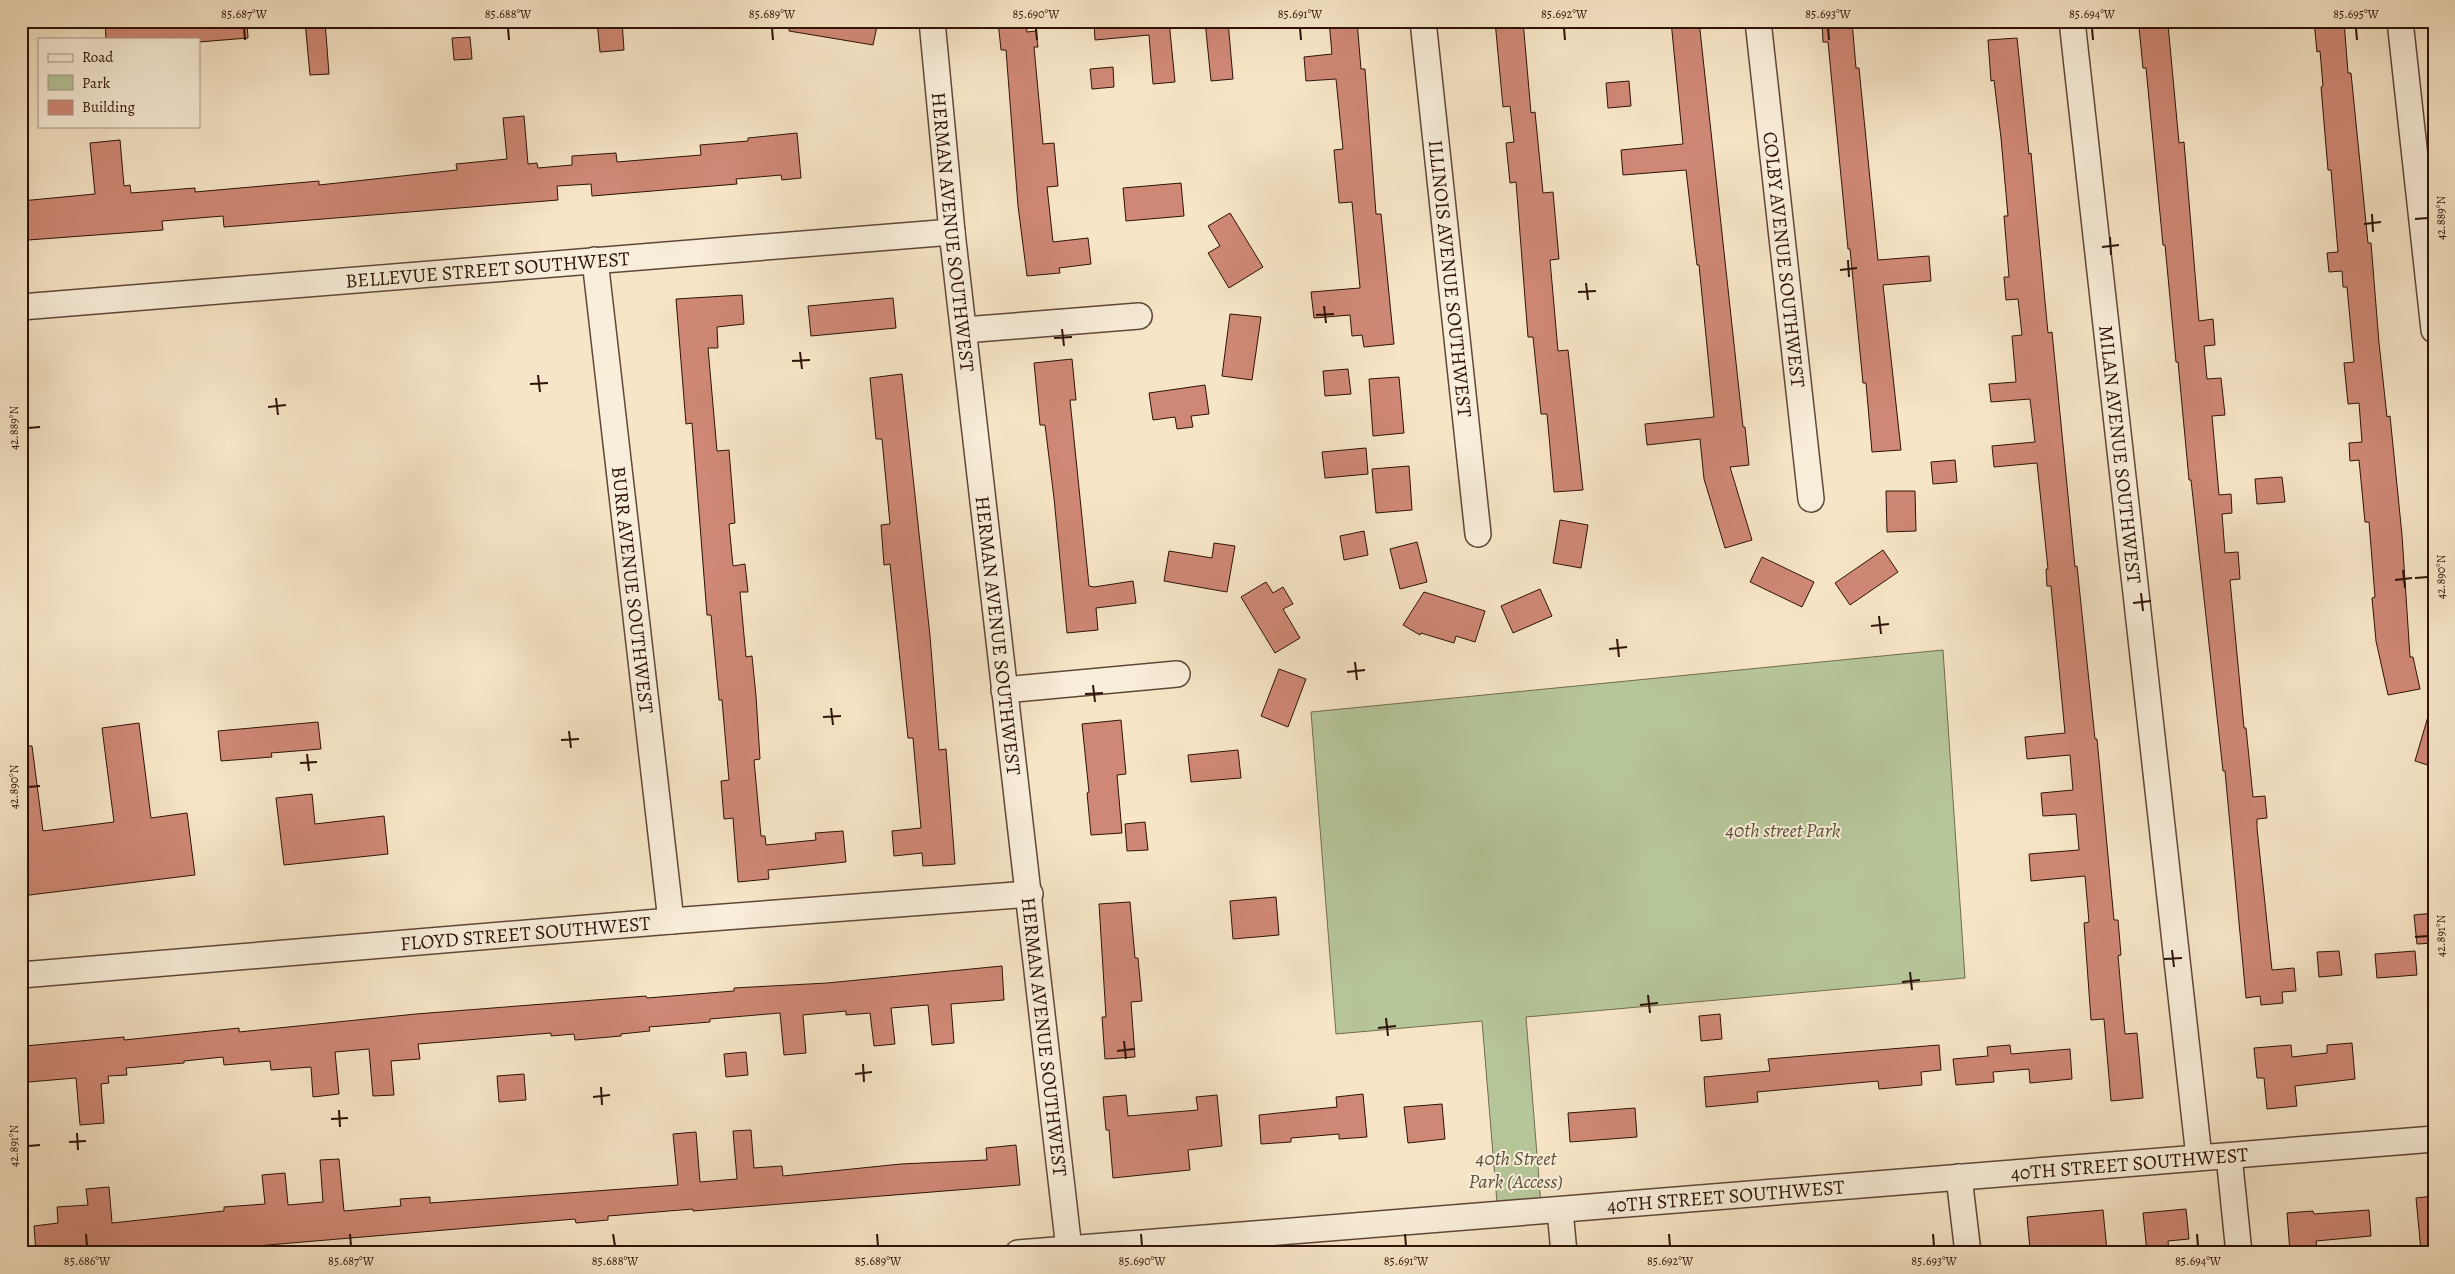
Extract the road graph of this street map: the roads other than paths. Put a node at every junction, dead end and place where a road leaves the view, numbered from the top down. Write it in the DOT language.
graph roads {
  1 [pos="932,21"];
  2 [pos="1423,21"];
  3 [pos="1758,21"];
  4 [pos="2072,21"];
  5 [pos="2400,21"];
  6 [pos="952,232"];
  7 [pos="595,260"];
  8 [pos="21,307"];
  9 [pos="1139,316"];
  10 [pos="964,330"];
  11 [pos="2434,330"];
  12 [pos="1811,498"];
  13 [pos="1478,534"];
  14 [pos="1177,674"];
  15 [pos="1004,690"];
  16 [pos="1030,894"];
  17 [pos="671,921"];
  18 [pos="21,975"];
  19 [pos="2434,1140"];
  20 [pos="2228,1156"];
  21 [pos="2199,1157"];
  22 [pos="1959,1177"];
  23 [pos="1560,1210"];
  24 [pos="1069,1249"];
  25 [pos="1018,1253"];
  26 [pos="1564,1253"];
  27 [pos="1968,1253"];
  28 [pos="2239,1253"];
  1 -- 6 [label="street, HERMAN AVENUE SOUTHWEST"];
  2 -- 13 [label="street, ILLINOIS AVENUE SOUTHWEST"];
  3 -- 12 [label="street, COLBY AVENUE SOUTHWEST"];
  4 -- 21 [label="street, MILAN AVENUE SOUTHWEST"];
  5 -- 11 [label="street"];
  6 -- 7 [label="street, BELLEVUE STREET SOUTHWEST"];
  6 -- 10 [label="street, HERMAN AVENUE SOUTHWEST"];
  7 -- 8 [label="street, BELLEVUE STREET SOUTHWEST"];
  7 -- 17 [label="street, BURR AVENUE SOUTHWEST"];
  9 -- 10 [label="street"];
  10 -- 15 [label="street, HERMAN AVENUE SOUTHWEST"];
  14 -- 15 [label="street"];
  15 -- 16 [label="street, HERMAN AVENUE SOUTHWEST"];
  16 -- 17 [label="street, FLOYD STREET SOUTHWEST"];
  16 -- 24 [label="street, HERMAN AVENUE SOUTHWEST"];
  17 -- 18 [label="street, FLOYD STREET SOUTHWEST"];
  19 -- 20 [label="street, 40TH STREET SOUTHWEST"];
  20 -- 21 [label="street, 40TH STREET SOUTHWEST"];
  20 -- 28 [label="street"];
  21 -- 22 [label="street, 40TH STREET SOUTHWEST"];
  22 -- 23 [label="street, 40TH STREET SOUTHWEST"];
  22 -- 27 [label="street"];
  23 -- 24 [label="street, 40TH STREET SOUTHWEST"];
  23 -- 26 [label="street"];
  24 -- 25 [label="street, 40TH STREET SOUTHWEST"];
}
